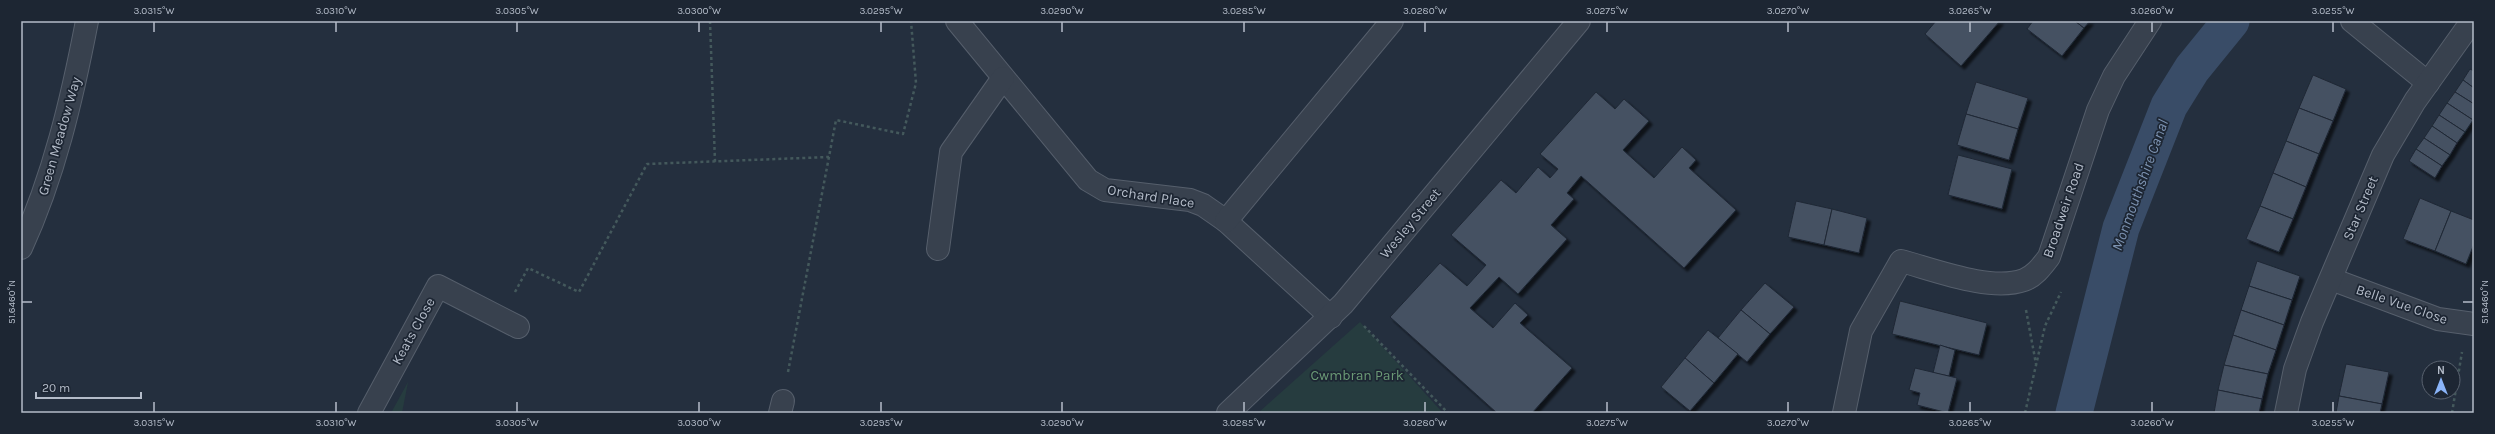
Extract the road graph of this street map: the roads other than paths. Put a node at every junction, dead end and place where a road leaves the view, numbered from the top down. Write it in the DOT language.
graph roads {
  1 [pos="87,21"];
  2 [pos="957,21"];
  3 [pos="1392,21"];
  4 [pos="1579,21"];
  5 [pos="2150,21"];
  6 [pos="2352,21"];
  7 [pos="2472,21"];
  8 [pos="1003,78"];
  9 [pos="2428,83"];
  10 [pos="1226,220"];
  11 [pos="21,248"];
  12 [pos="938,249"];
  13 [pos="2331,279"];
  14 [pos="1337,311"];
  15 [pos="510,323"];
  16 [pos="2470,324"];
  17 [pos="369,413"];
  18 [pos="1228,413"];
  19 [pos="1844,413"];
  20 [pos="2286,413"];
  1 -- 11 [label="street, Green Meadow Way"];
  2 -- 8 [label="street, Orchard Place"];
  3 -- 10 [label="street"];
  4 -- 14 [label="street, Wesley Street"];
  5 -- 19 [label="street, Broadweir Road"];
  6 -- 9 [label="street"];
  7 -- 9 [label="street, Star Street"];
  8 -- 10 [label="street, Orchard Place"];
  8 -- 12 [label="street"];
  9 -- 13 [label="street, Star Street"];
  10 -- 14 [label="street, Orchard Place"];
  13 -- 16 [label="street, Belle Vue Close"];
  13 -- 20 [label="street, Star Street"];
  14 -- 18 [label="street, Wesley Street"];
  15 -- 17 [label="street, Keats Close"];
}
